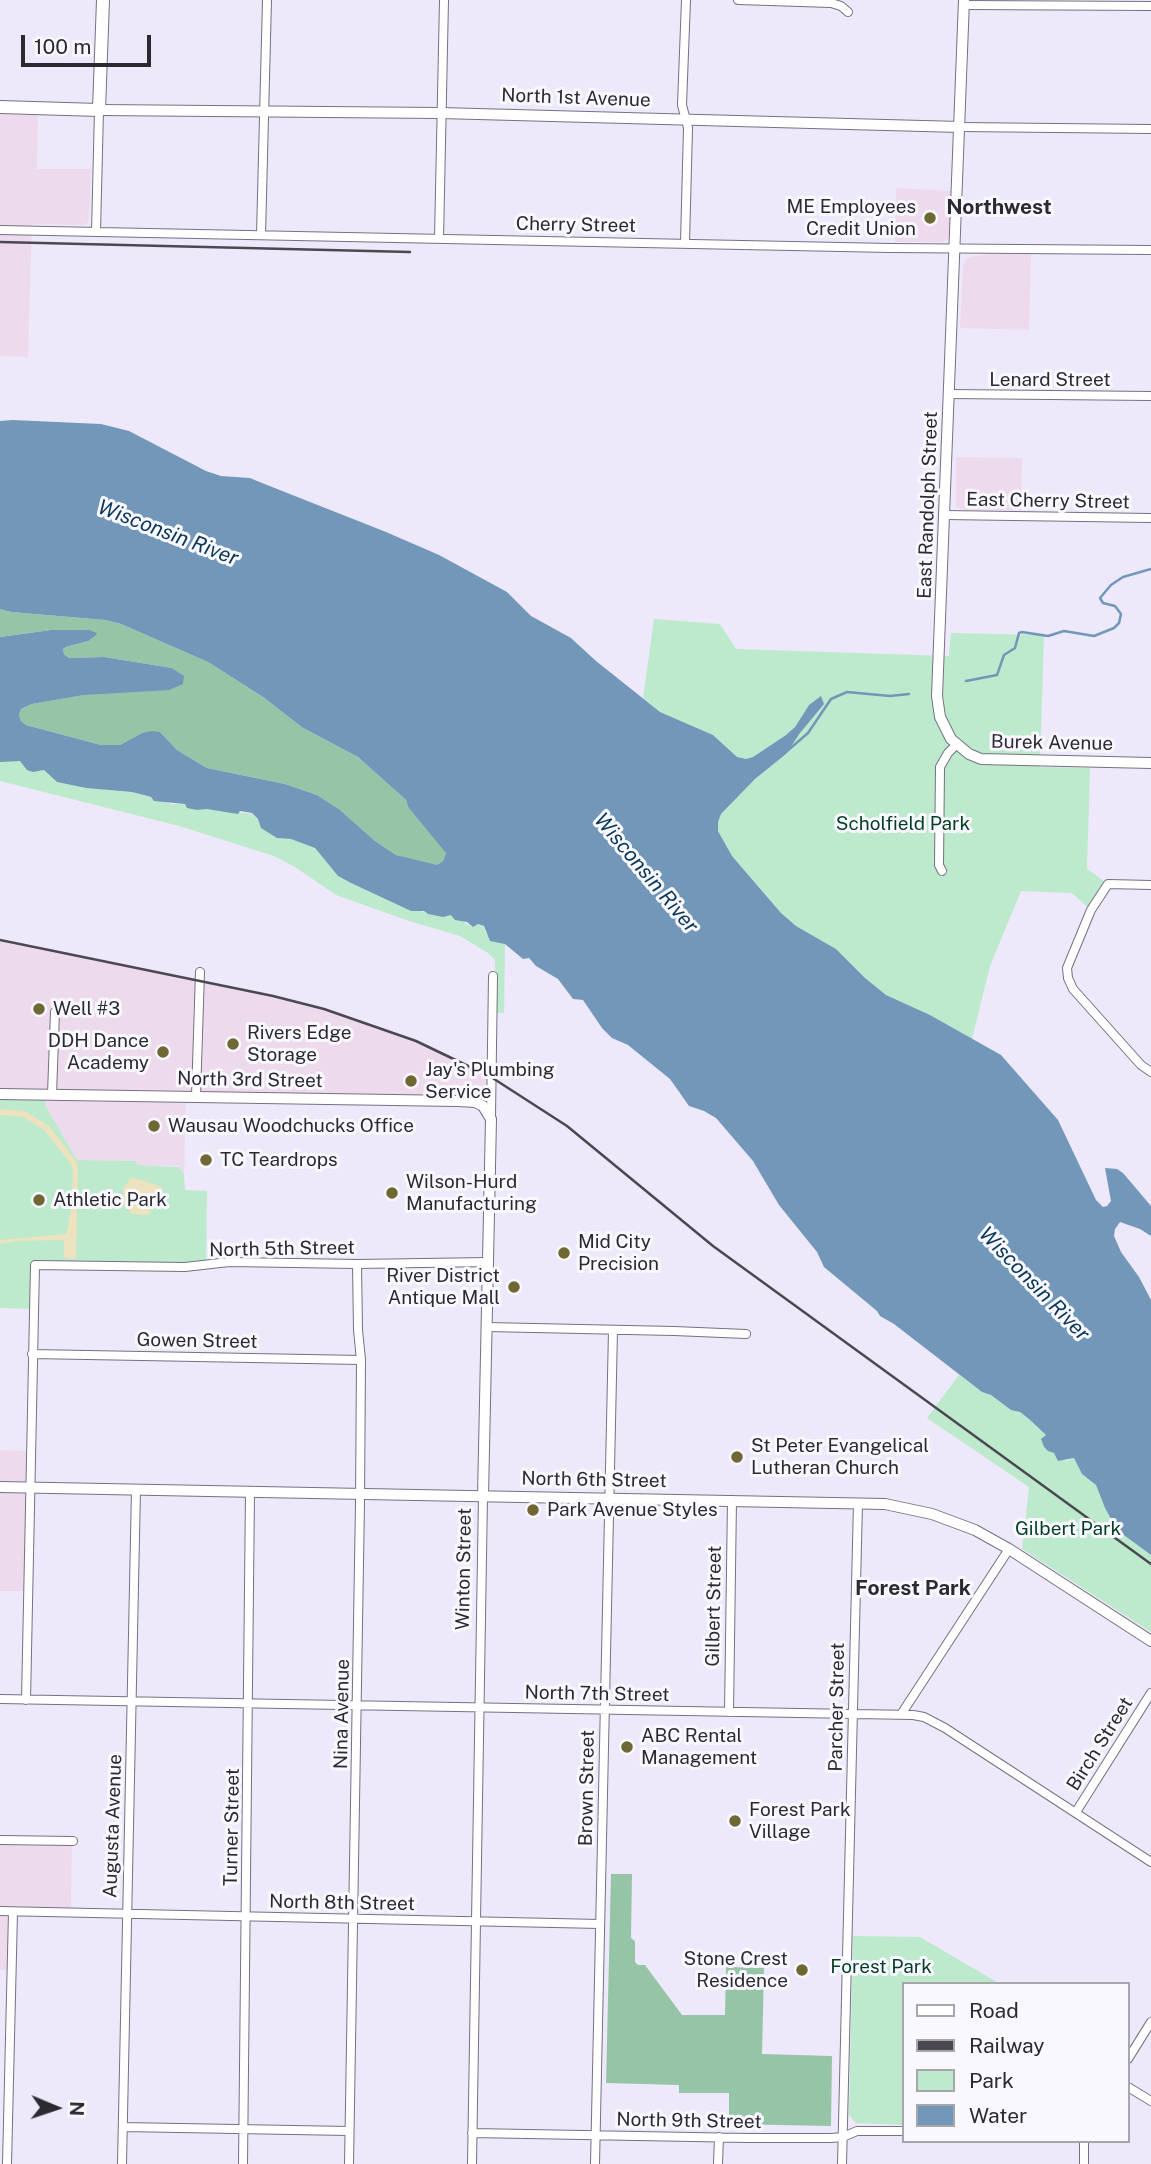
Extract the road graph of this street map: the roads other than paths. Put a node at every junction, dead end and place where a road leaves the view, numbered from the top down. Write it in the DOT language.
graph roads {
  1 [pos="103,0"];
  2 [pos="267,0"];
  3 [pos="444,0"];
  4 [pos="685,0"];
  5 [pos="738,0"];
  6 [pos="964,2"];
  7 [pos="1151,6"];
  8 [pos="848,12"];
  9 [pos="0,107"];
  10 [pos="99,110"];
  11 [pos="264,111"];
  12 [pos="440,113"];
  13 [pos="686,120"];
  14 [pos="960,127"];
  15 [pos="1151,129"];
  16 [pos="0,230"];
  17 [pos="96,232"];
  18 [pos="261,235"];
  19 [pos="439,239"];
  20 [pos="685,243"];
  21 [pos="955,248"];
  22 [pos="1151,250"];
  23 [pos="949,394"];
  24 [pos="1151,396"];
  25 [pos="945,515"];
  26 [pos="1151,518"];
  27 [pos="957,744"];
  28 [pos="1151,762"];
  29 [pos="942,871"];
  30 [pos="1151,885"];
  31 [pos="200,972"];
  32 [pos="493,976"];
  33 [pos="55,1012"];
  34 [pos="1151,1072"];
  35 [pos="0,1094"];
  36 [pos="52,1094"];
  37 [pos="196,1096"];
  38 [pos="491,1119"];
  39 [pos="489,1262"];
  40 [pos="357,1264"];
  41 [pos="487,1327"];
  42 [pos="613,1329"];
  43 [pos="746,1334"];
  44 [pos="32,1354"];
  45 [pos="361,1360"];
  46 [pos="0,1487"];
  47 [pos="29,1487"];
  48 [pos="136,1489"];
  49 [pos="250,1491"];
  50 [pos="360,1493"];
  51 [pos="483,1496"];
  52 [pos="608,1498"];
  53 [pos="732,1500"];
  54 [pos="858,1503"];
  55 [pos="1009,1549"];
  56 [pos="1151,1641"];
  57 [pos="1151,1693"];
  58 [pos="0,1699"];
  59 [pos="26,1699"];
  60 [pos="132,1701"];
  61 [pos="249,1703"];
  62 [pos="358,1705"];
  63 [pos="479,1708"];
  64 [pos="604,1710"];
  65 [pos="729,1712"];
  66 [pos="902,1713"];
  67 [pos="853,1714"];
  68 [pos="1076,1812"];
  69 [pos="0,1840"];
  70 [pos="72,1841"];
  71 [pos="1151,1862"];
  72 [pos="0,1911"];
  73 [pos="13,1912"];
  74 [pos="126,1914"];
  75 [pos="247,1917"];
  76 [pos="354,1919"];
  77 [pos="475,1922"];
  78 [pos="600,1924"];
  79 [pos="1151,2022"];
  80 [pos="1130,2056"];
  81 [pos="1130,2088"];
  82 [pos="1151,2101"];
  83 [pos="4,2125"];
  84 [pos="123,2127"];
  85 [pos="243,2128"];
  86 [pos="349,2131"];
  87 [pos="902,2131"];
  88 [pos="472,2133"];
  89 [pos="596,2136"];
  90 [pos="719,2137"];
  91 [pos="843,2137"];
  92 [pos="1084,2143"];
  93 [pos="7,2164"];
  94 [pos="122,2164"];
  95 [pos="243,2164"];
  96 [pos="349,2164"];
  97 [pos="472,2164"];
  98 [pos="595,2164"];
  99 [pos="718,2164"];
  100 [pos="842,2164"];
  101 [pos="1084,2164"];
  1 -- 10 [label="main road"];
  2 -- 11 [label="street"];
  3 -- 12 [label="street"];
  4 -- 13 [label="street"];
  5 -- 8 [label="street"];
  6 -- 7 [label="street"];
  6 -- 14 [label="street, East Randolph Street"];
  9 -- 10 [label="main road, North 1st Avenue"];
  10 -- 11 [label="street, North 1st Avenue"];
  10 -- 17 [label="street"];
  11 -- 12 [label="street, North 1st Avenue"];
  11 -- 18 [label="street"];
  12 -- 13 [label="street, North 1st Avenue"];
  12 -- 19 [label="street"];
  13 -- 14 [label="street, North 1st Avenue"];
  13 -- 20 [label="street"];
  14 -- 15 [label="street, North 1st Avenue"];
  14 -- 21 [label="street, East Randolph Street"];
  16 -- 17 [label="street, Cherry Street"];
  17 -- 18 [label="street, Cherry Street"];
  18 -- 19 [label="street, Cherry Street"];
  19 -- 20 [label="street, Cherry Street"];
  20 -- 21 [label="street, Cherry Street"];
  21 -- 22 [label="street, Cherry Street"];
  21 -- 23 [label="street, East Randolph Street"];
  23 -- 24 [label="street, Lenard Street"];
  23 -- 25 [label="street, East Randolph Street"];
  25 -- 26 [label="street, East Cherry Street"];
  25 -- 27 [label="street, East Randolph Street"];
  27 -- 28 [label="street, Burek Avenue"];
  27 -- 29 [label="street"];
  30 -- 34 [label="street"];
  31 -- 37 [label="street"];
  32 -- 38 [label="street, Winton Street"];
  33 -- 36 [label="street"];
  35 -- 36 [label="street, North 3rd Street"];
  36 -- 37 [label="street, North 3rd Street"];
  37 -- 38 [label="street, North 3rd Street"];
  38 -- 39 [label="street, Winton Street"];
  39 -- 40 [label="street, North 5th Street"];
  39 -- 41 [label="street, Winton Street"];
  40 -- 44 [label="street, North 5th Street"];
  40 -- 45 [label="street, Nina Avenue"];
  41 -- 42 [label="street"];
  41 -- 51 [label="street, Winton Street"];
  42 -- 43 [label="street"];
  42 -- 52 [label="street, Brown Street"];
  44 -- 45 [label="street, Gowen Street"];
  44 -- 47 [label="street"];
  45 -- 50 [label="street, Nina Avenue"];
  46 -- 47 [label="street, North 6th Street"];
  47 -- 48 [label="street, North 6th Street"];
  47 -- 59 [label="street"];
  48 -- 49 [label="street, North 6th Street"];
  48 -- 60 [label="street, Augusta Avenue"];
  49 -- 50 [label="street, North 6th Street"];
  49 -- 61 [label="street, Turner Street"];
  50 -- 51 [label="street, North 6th Street"];
  50 -- 62 [label="street, Nina Avenue"];
  51 -- 52 [label="street, North 6th Street"];
  51 -- 63 [label="street, Winton Street"];
  52 -- 53 [label="street, North 6th Street"];
  52 -- 64 [label="street, Brown Street"];
  53 -- 54 [label="street, North 6th Street"];
  53 -- 65 [label="street, Gilbert Street"];
  54 -- 55 [label="street, North 6th Street"];
  54 -- 67 [label="street, Parcher Street"];
  55 -- 56 [label="street, North 6th Street"];
  55 -- 66 [label="street"];
  57 -- 68 [label="street, Birch Street"];
  58 -- 59 [label="street, North 7th Street"];
  59 -- 60 [label="street, North 7th Street"];
  60 -- 61 [label="street, North 7th Street"];
  60 -- 74 [label="street, Augusta Avenue"];
  61 -- 62 [label="street, North 7th Street"];
  61 -- 75 [label="street, Turner Street"];
  62 -- 63 [label="street, North 7th Street"];
  62 -- 76 [label="street, Nina Avenue"];
  63 -- 64 [label="street, North 7th Street"];
  63 -- 77 [label="street, Winton Street"];
  64 -- 65 [label="street, North 7th Street"];
  64 -- 78 [label="street, Brown Street"];
  65 -- 67 [label="street, North 7th Street"];
  66 -- 67 [label="street, North 7th Street"];
  66 -- 68 [label="street, North 7th Street"];
  67 -- 91 [label="street, Parcher Street"];
  68 -- 71 [label="street, North 7th Street"];
  69 -- 70 [label="street"];
  72 -- 73 [label="street, North 8th Street"];
  73 -- 74 [label="street, North 8th Street"];
  73 -- 83 [label="street"];
  74 -- 75 [label="street, North 8th Street"];
  74 -- 84 [label="street, Augusta Avenue"];
  75 -- 76 [label="street, North 8th Street"];
  75 -- 85 [label="street, Turner Street"];
  76 -- 77 [label="street, North 8th Street"];
  76 -- 86 [label="street, Nina Avenue"];
  77 -- 78 [label="street, North 8th Street"];
  77 -- 88 [label="street, Winton Street"];
  78 -- 89 [label="street, Brown Street"];
  79 -- 80 [label="street"];
  81 -- 82 [label="street"];
  83 -- 93 [label="street"];
  84 -- 85 [label="street"];
  84 -- 94 [label="street, Augusta Avenue"];
  85 -- 86 [label="street"];
  85 -- 95 [label="street, Turner Street"];
  86 -- 96 [label="street, Nina Avenue"];
  87 -- 91 [label="street, North 9th Street"];
  88 -- 89 [label="street, North 9th Street"];
  88 -- 97 [label="street, Winton Street"];
  89 -- 90 [label="street, North 9th Street"];
  89 -- 98 [label="street, Brown Street"];
  90 -- 91 [label="street, North 9th Street"];
  90 -- 99 [label="street"];
  91 -- 100 [label="street, Parcher Street"];
  92 -- 101 [label="street"];
}
